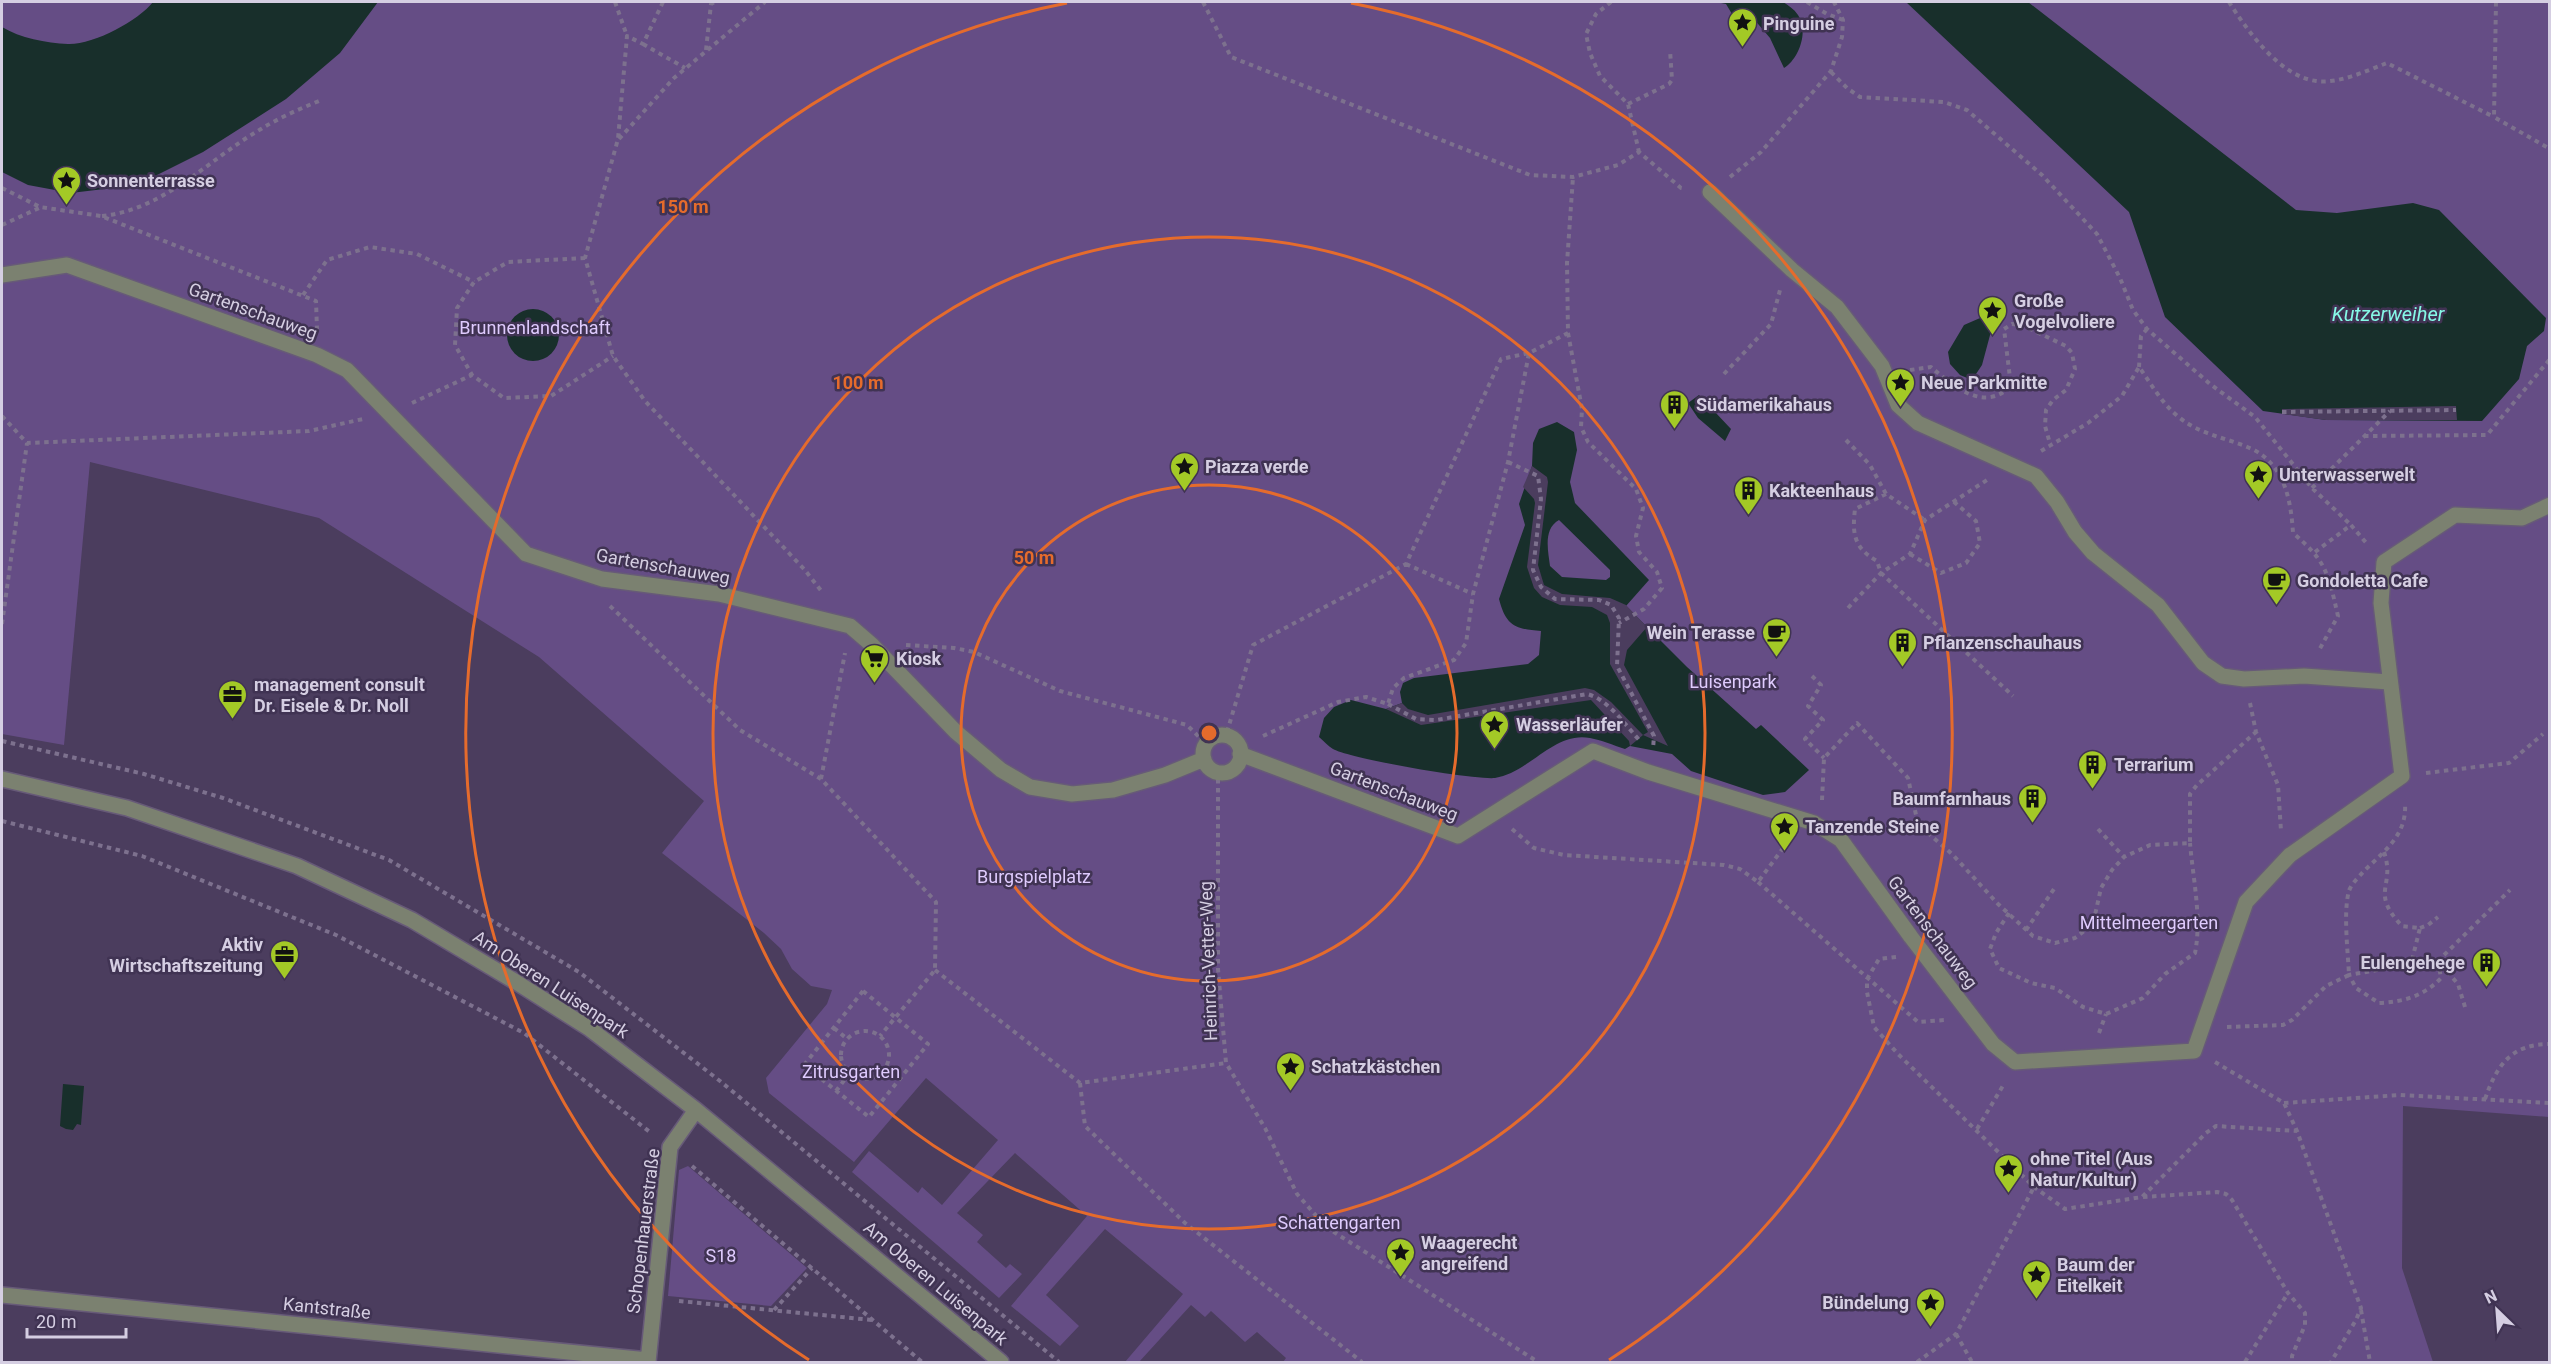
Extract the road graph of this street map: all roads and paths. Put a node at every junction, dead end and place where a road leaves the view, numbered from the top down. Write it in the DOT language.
graph roads {
  1 [pos="615,2"];
  2 [pos="663,2"];
  3 [pos="715,2"];
  4 [pos="765,2"];
  5 [pos="1203,2"];
  6 [pos="1611,2"];
  7 [pos="1808,2"];
  8 [pos="1834,2"];
  9 [pos="2229,2"];
  10 [pos="2496,2"];
  11 [pos="1843,20"];
  12 [pos="627,36"];
  13 [pos="643,44"];
  14 [pos="1670,50"];
  15 [pos="705,51"];
  16 [pos="686,68"];
  17 [pos="1831,71"];
  18 [pos="319,101"];
  19 [pos="1628,104"];
  20 [pos="2494,117"];
  21 [pos="618,139"];
  22 [pos="2550,149"];
  23 [pos="1639,152"];
  24 [pos="1573,177"];
  25 [pos="2,188"];
  26 [pos="1710,192"];
  27 [pos="40,207"];
  28 [pos="101,216"];
  29 [pos="2,225"];
  30 [pos="585,258"];
  31 [pos="1792,270"];
  32 [pos="2,275"];
  33 [pos="474,282"];
  34 [pos="303,295"];
  35 [pos="316,301"];
  36 [pos="2147,329"];
  37 [pos="1568,333"];
  38 [pos="1529,353"];
  39 [pos="614,356"];
  40 [pos="2550,358"];
  41 [pos="2139,367"];
  42 [pos="1724,374"];
  43 [pos="472,375"];
  44 [pos="1887,377"];
  45 [pos="2390,410"];
  46 [pos="2456,410"];
  47 [pos="2282,411"];
  48 [pos="392,413"];
  49 [pos="2,416"];
  50 [pos="2364,436"];
  51 [pos="1846,440"];
  52 [pos="27,443"];
  53 [pos="2051,447"];
  54 [pos="1508,462"];
  55 [pos="2010,465"];
  56 [pos="2312,488"];
  57 [pos="1886,494"];
  58 [pos="1953,501"];
  59 [pos="2550,505"];
  60 [pos="1925,520"];
  61 [pos="2351,525"];
  62 [pos="2315,552"];
  63 [pos="1910,554"];
  64 [pos="2384,562"];
  65 [pos="1406,564"];
  66 [pos="1881,573"];
  67 [pos="602,579"];
  68 [pos="1473,594"];
  69 [pos="1848,608"];
  70 [pos="1618,623"];
  71 [pos="2,624"];
  72 [pos="850,626"];
  73 [pos="873,645"];
  74 [pos="1812,676"];
  75 [pos="2304,676"];
  76 [pos="2244,679"];
  77 [pos="2389,682"];
  78 [pos="2013,696"];
  79 [pos="1390,705"];
  80 [pos="2256,732"];
  81 [pos="2543,734"];
  82 [pos="1226,736"];
  83 [pos="1654,736"];
  84 [pos="1207,744"];
  85 [pos="1240,750"];
  86 [pos="1652,753"];
  87 [pos="1824,758"];
  88 [pos="1203,759"];
  89 [pos="1218,772"];
  90 [pos="2402,776"];
  91 [pos="2,779"];
  92 [pos="821,779"];
  93 [pos="1495,815"];
  94 [pos="2,821"];
  95 [pos="1809,821"];
  96 [pos="2098,829"];
  97 [pos="2190,843"];
  98 [pos="2384,852"];
  99 [pos="2290,855"];
  100 [pos="2124,857"];
  101 [pos="1758,882"];
  102 [pos="2056,886"];
  103 [pos="2510,890"];
  104 [pos="2009,913"];
  105 [pos="2438,917"];
  106 [pos="2420,928"];
  107 [pos="2026,930"];
  108 [pos="1911,937"];
  109 [pos="2438,961"];
  110 [pos="2411,964"];
  111 [pos="935,970"];
  112 [pos="2349,975"];
  113 [pos="1868,979"];
  114 [pos="2464,1007"];
  115 [pos="1968,1011"];
  116 [pos="895,1017"];
  117 [pos="2203,1026"];
  118 [pos="834,1028"];
  119 [pos="880,1035"];
  120 [pos="846,1038"];
  121 [pos="2550,1044"];
  122 [pos="2194,1051"];
  123 [pos="2015,1062"];
  124 [pos="1226,1063"];
  125 [pos="885,1070"];
  126 [pos="849,1074"];
  127 [pos="899,1081"];
  128 [pos="1080,1083"];
  129 [pos="836,1091"];
  130 [pos="2485,1099"];
  131 [pos="2284,1103"];
  132 [pos="2550,1103"];
  133 [pos="696,1110"];
  134 [pos="1977,1129"];
  135 [pos="2296,1131"];
  136 [pos="650,1145"];
  137 [pos="670,1147"];
  138 [pos="2034,1187"];
  139 [pos="2142,1197"];
  140 [pos="812,1268"];
  141 [pos="2288,1293"];
  142 [pos="2,1295"];
  143 [pos="654,1298"];
  144 [pos="2361,1308"];
  145 [pos="773,1311"];
  146 [pos="872,1320"];
  147 [pos="1956,1334"];
  148 [pos="648,1361"];
  149 [pos="922,1362"];
  150 [pos="1001,1362"];
  151 [pos="1362,1362"];
  152 [pos="1538,1362"];
  153 [pos="1917,1362"];
  154 [pos="1972,1362"];
  155 [pos="2246,1362"];
  156 [pos="2292,1362"];
  157 [pos="2331,1362"];
  158 [pos="2370,1362"];
  1 -- 12 [label="path"];
  2 -- 13 [label="path"];
  3 -- 15 [label="path"];
  4 -- 15 [label="path"];
  5 -- 24 [label="path"];
  6 -- 19 [label="path"];
  7 -- 11 [label="path"];
  8 -- 11 [label="path"];
  9 -- 20 [label="path"];
  10 -- 20 [label="path"];
  11 -- 17 [label="path"];
  12 -- 13 [label="path"];
  12 -- 21 [label="path"];
  13 -- 16 [label="path"];
  14 -- 19 [label="path"];
  15 -- 16 [label="path"];
  16 -- 21 [label="path"];
  17 -- 26 [label="path"];
  17 -- 36 [label="path"];
  18 -- 28 [label="path"];
  19 -- 23 [label="path"];
  20 -- 22 [label="path"];
  21 -- 30 [label="path"];
  23 -- 24 [label="path"];
  23 -- 26 [label="path"];
  24 -- 37 [label="path"];
  25 -- 27 [label="path"];
  26 -- 31 [label="street"];
  27 -- 28 [label="path"];
  27 -- 29 [label="path"];
  28 -- 34 [label="path"];
  30 -- 33 [label="path"];
  30 -- 39 [label="path"];
  31 -- 42 [label="path"];
  31 -- 44 [label="street"];
  32 -- 48 [label="street, Gartenschauweg"];
  33 -- 34 [label="path"];
  33 -- 43 [label="path"];
  34 -- 35 [label="path"];
  36 -- 41 [label="path"];
  36 -- 56 [label="path"];
  37 -- 38 [label="path"];
  37 -- 70 [label="path"];
  38 -- 54 [label="path"];
  38 -- 65 [label="path"];
  39 -- 43 [label="path"];
  39 -- 72 [label="path"];
  40 -- 50 [label="path"];
  41 -- 53 [label="path"];
  41 -- 62 [label="path"];
  43 -- 48 [label="path"];
  44 -- 53 [label="path"];
  44 -- 55 [label="street"];
  45 -- 46 [label="path"];
  45 -- 47 [label="path"];
  45 -- 50 [label="path"];
  48 -- 52 [label="path"];
  48 -- 67 [label="street, Gartenschauweg"];
  49 -- 52 [label="path"];
  50 -- 56 [label="path"];
  51 -- 57 [label="path"];
  52 -- 71 [label="path"];
  53 -- 55 [label="path"];
  54 -- 68 [label="path"];
  54 -- 70 [label="path"];
  55 -- 58 [label="path"];
  55 -- 76 [label="street"];
  56 -- 61 [label="path"];
  57 -- 60 [label="path"];
  57 -- 66 [label="path"];
  58 -- 60 [label="path"];
  58 -- 63 [label="path"];
  59 -- 64 [label="street"];
  60 -- 63 [label="path"];
  61 -- 62 [label="path"];
  61 -- 64 [label="path"];
  62 -- 75 [label="path"];
  63 -- 66 [label="path"];
  64 -- 77 [label="street"];
  65 -- 68 [label="path"];
  65 -- 82 [label="path"];
  66 -- 69 [label="path"];
  66 -- 78 [label="path"];
  67 -- 72 [label="street, Gartenschauweg"];
  67 -- 92 [label="path"];
  68 -- 79 [label="path"];
  70 -- 83 [label="path"];
  72 -- 73 [label="street, Gartenschauweg"];
  72 -- 92 [label="path"];
  73 -- 84 [label="path"];
  73 -- 88 [label="street, Gartenschauweg"];
  74 -- 87 [label="path"];
  75 -- 76 [label="street"];
  75 -- 77 [label="street"];
  76 -- 80 [label="path"];
  77 -- 90 [label="street"];
  79 -- 85 [label="path"];
  79 -- 86 [label="path"];
  80 -- 97 [label="path"];
  80 -- 99 [label="path"];
  81 -- 90 [label="path"];
  82 -- 84 [label="street"];
  82 -- 85 [label="street, Gartenschauweg"];
  84 -- 88 [label="street"];
  85 -- 89 [label="street"];
  85 -- 93 [label="street, Gartenschauweg"];
  87 -- 95 [label="path"];
  87 -- 104 [label="path"];
  88 -- 89 [label="street"];
  89 -- 124 [label="path, Heinrich-Vetter-Weg"];
  90 -- 98 [label="path"];
  90 -- 99 [label="street"];
  91 -- 133 [label="street, Am Oberen Luisenpark"];
  92 -- 111 [label="path"];
  93 -- 95 [label="street, Gartenschauweg"];
  93 -- 101 [label="path"];
  94 -- 136 [label="path"];
  95 -- 101 [label="path"];
  95 -- 108 [label="street, Gartenschauweg"];
  96 -- 100 [label="path"];
  97 -- 100 [label="path"];
  97 -- 104 [label="path"];
  98 -- 106 [label="path"];
  98 -- 112 [label="path"];
  99 -- 117 [label="street"];
  100 -- 107 [label="path"];
  101 -- 113 [label="path"];
  102 -- 107 [label="path"];
  103 -- 109 [label="path"];
  104 -- 107 [label="path"];
  105 -- 106 [label="path"];
  106 -- 110 [label="path"];
  108 -- 113 [label="path"];
  108 -- 115 [label="street, Gartenschauweg"];
  109 -- 110 [label="path"];
  109 -- 112 [label="path"];
  109 -- 114 [label="path"];
  110 -- 112 [label="path"];
  111 -- 116 [label="path"];
  111 -- 128 [label="path"];
  112 -- 117 [label="path"];
  113 -- 115 [label="path"];
  113 -- 134 [label="path"];
  115 -- 123 [label="street, Gartenschauweg"];
  116 -- 118 [label="path"];
  116 -- 119 [label="path"];
  116 -- 127 [label="path"];
  117 -- 122 [label="street"];
  118 -- 120 [label="path"];
  118 -- 129 [label="path"];
  119 -- 120 [label="path"];
  119 -- 125 [label="path"];
  120 -- 126 [label="path"];
  121 -- 130 [label="path"];
  122 -- 123 [label="street"];
  122 -- 131 [label="path"];
  123 -- 134 [label="path"];
  124 -- 128 [label="path"];
  124 -- 152 [label="path, Heinrich-Vetter-Weg"];
  125 -- 126 [label="path"];
  125 -- 127 [label="path"];
  126 -- 129 [label="path"];
  127 -- 129 [label="path"];
  128 -- 151 [label="path"];
  130 -- 131 [label="path"];
  130 -- 132 [label="path"];
  131 -- 135 [label="path"];
  133 -- 137 [label="street, Schopenhauerstraße"];
  133 -- 150 [label="street, Am Oberen Luisenpark"];
  134 -- 138 [label="path"];
  135 -- 139 [label="path"];
  135 -- 144 [label="path"];
  137 -- 140 [label="path"];
  137 -- 143 [label="street, Schopenhauerstraße"];
  138 -- 139 [label="path"];
  138 -- 147 [label="path"];
  139 -- 141 [label="path"];
  140 -- 145 [label="path"];
  140 -- 146 [label="path"];
  141 -- 155 [label="path"];
  141 -- 156 [label="path"];
  142 -- 148 [label="street, Kantstraße"];
  143 -- 145 [label="path"];
  143 -- 148 [label="street, Schopenhauerstraße"];
  144 -- 157 [label="path"];
  144 -- 158 [label="path"];
  145 -- 146 [label="path"];
  146 -- 149 [label="path"];
  147 -- 153 [label="path"];
  147 -- 154 [label="path"];
}
